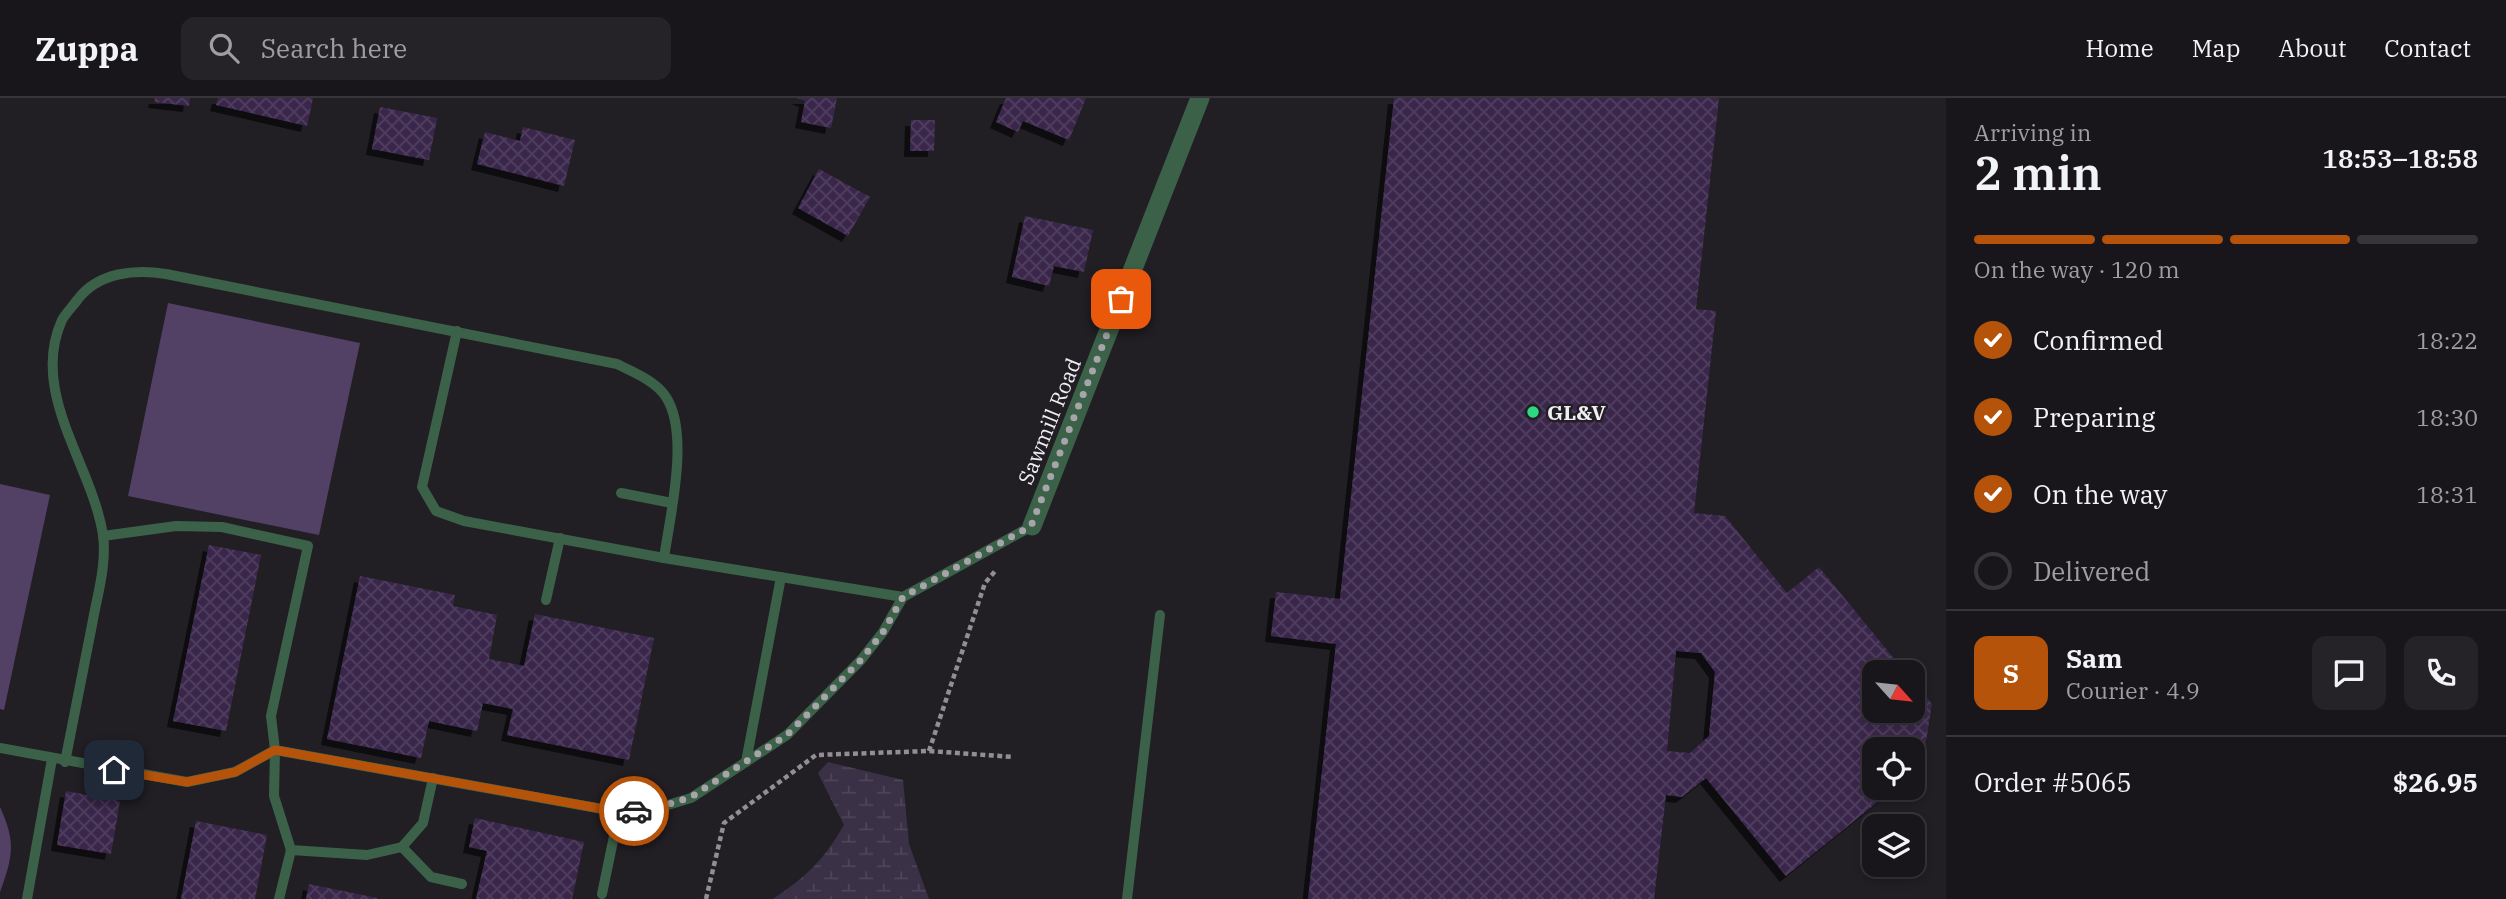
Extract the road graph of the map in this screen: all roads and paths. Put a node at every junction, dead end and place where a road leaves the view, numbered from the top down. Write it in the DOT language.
graph roads {
  1 [pos="1200,98"];
  2 [pos="457,331"];
  3 [pos="621,493"];
  4 [pos="672,503"];
  5 [pos="1031,526"];
  6 [pos="103,536"];
  7 [pos="560,538"];
  8 [pos="664,558"];
  9 [pos="1000,564"];
  10 [pos="781,577"];
  11 [pos="903,597"];
  12 [pos="546,600"];
  13 [pos="1160,615"];
  14 [pos="0,748"];
  15 [pos="275,750"];
  16 [pos="929,751"];
  17 [pos="1014,757"];
  18 [pos="52,759"];
  19 [pos="65,761"];
  20 [pos="746,762"];
  21 [pos="433,778"];
  22 [pos="620,812"];
  23 [pos="402,846"];
  24 [pos="291,850"];
  25 [pos="462,884"];
  26 [pos="602,894"];
  27 [pos="27,899"];
  28 [pos="279,899"];
  29 [pos="706,899"];
  30 [pos="1127,899"];
  1 -- 5 [label="street, Sawmill Road"];
  2 -- 4 [label="lane"];
  2 -- 6 [label="lane"];
  2 -- 7 [label="lane"];
  3 -- 4 [label="lane"];
  4 -- 8 [label="lane"];
  5 -- 11 [label="lane"];
  6 -- 15 [label="lane"];
  6 -- 19 [label="lane"];
  7 -- 8 [label="lane"];
  7 -- 12 [label="lane"];
  8 -- 10 [label="lane"];
  9 -- 16 [label="path"];
  10 -- 11 [label="lane"];
  10 -- 20 [label="lane"];
  11 -- 20 [label="lane"];
  13 -- 30 [label="lane"];
  14 -- 18 [label="lane"];
  15 -- 19 [label="lane"];
  15 -- 21 [label="lane"];
  15 -- 24 [label="lane"];
  16 -- 17 [label="path"];
  16 -- 29 [label="path"];
  18 -- 19 [label="lane"];
  18 -- 27 [label="lane"];
  20 -- 22 [label="lane"];
  21 -- 22 [label="lane"];
  21 -- 23 [label="lane"];
  22 -- 26 [label="lane"];
  23 -- 24 [label="lane"];
  23 -- 25 [label="lane"];
  24 -- 28 [label="lane"];
}
